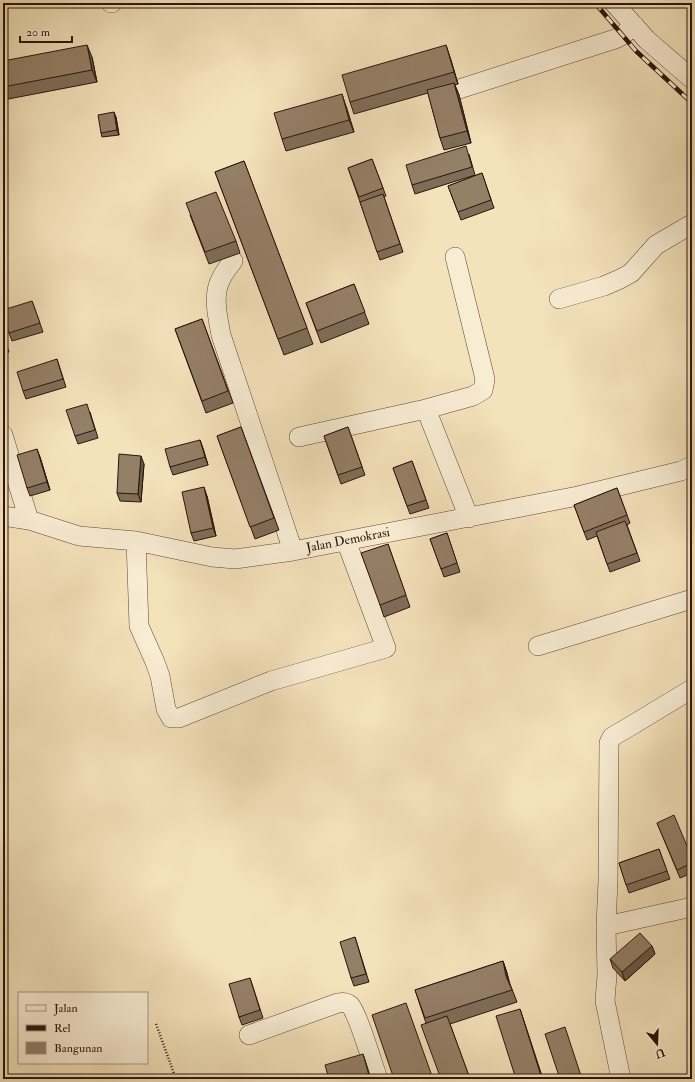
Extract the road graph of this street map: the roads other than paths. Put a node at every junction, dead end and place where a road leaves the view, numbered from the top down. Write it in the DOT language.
graph roads {
  1 [pos="614,3"];
  2 [pos="634,25"];
  3 [pos="692,79"];
  4 [pos="456,90"];
  5 [pos="692,224"];
  6 [pos="455,257"];
  7 [pos="233,260"];
  8 [pos="558,299"];
  9 [pos="426,409"];
  10 [pos="3,435"];
  11 [pos="299,437"];
  12 [pos="692,466"];
  13 [pos="3,516"];
  14 [pos="469,518"];
  15 [pos="29,520"];
  16 [pos="136,541"];
  17 [pos="346,541"];
  18 [pos="293,551"];
  19 [pos="692,599"];
  20 [pos="538,646"];
  21 [pos="692,689"];
  22 [pos="692,907"];
  23 [pos="606,926"];
  24 [pos="249,1034"];
  25 [pos="378,1079"];
  26 [pos="621,1079"];
  1 -- 2 [label="street"];
  2 -- 3 [label="street"];
  2 -- 4 [label="street"];
  5 -- 8 [label="street"];
  6 -- 9 [label="street"];
  7 -- 18 [label="street"];
  9 -- 11 [label="street"];
  9 -- 14 [label="street"];
  10 -- 15 [label="street"];
  12 -- 14 [label="street, Jalan Demokrasi"];
  13 -- 15 [label="street, Jalan Demokrasi"];
  14 -- 17 [label="street, Jalan Demokrasi"];
  15 -- 16 [label="street, Jalan Demokrasi"];
  16 -- 17 [label="street"];
  16 -- 18 [label="street, Jalan Demokrasi"];
  17 -- 18 [label="street, Jalan Demokrasi"];
  19 -- 20 [label="street"];
  21 -- 23 [label="street"];
  22 -- 23 [label="street"];
  23 -- 26 [label="street"];
  24 -- 25 [label="street"];
}
